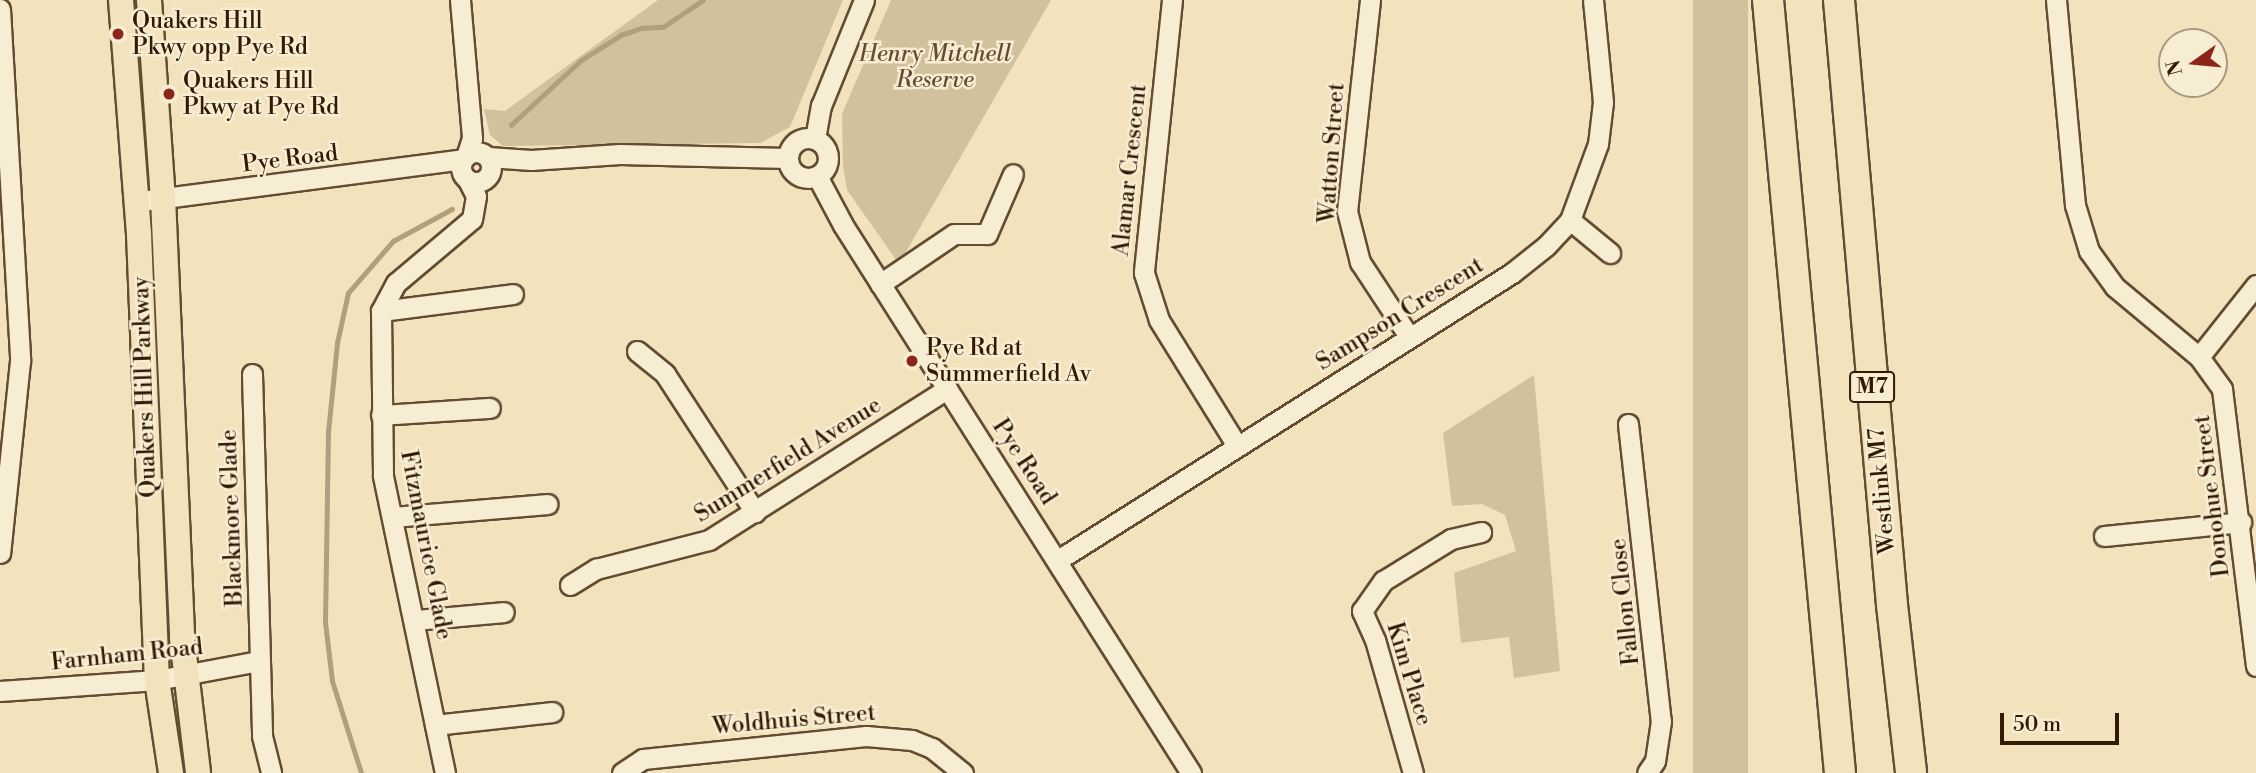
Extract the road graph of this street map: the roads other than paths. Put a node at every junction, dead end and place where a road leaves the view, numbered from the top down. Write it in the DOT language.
graph roads {
  1 [pos="121,0"];
  2 [pos="149,0"];
  3 [pos="460,0"];
  4 [pos="864,0"];
  5 [pos="1172,0"];
  6 [pos="1370,0"];
  7 [pos="1593,0"];
  8 [pos="1768,0"];
  9 [pos="1839,0"];
  10 [pos="2056,0"];
  11 [pos="0,9"];
  12 [pos="814,139"];
  13 [pos="787,158"];
  14 [pos="476,167"];
  15 [pos="1013,174"];
  16 [pos="817,176"];
  17 [pos="6,197"];
  18 [pos="163,198"];
  19 [pos="137,201"];
  20 [pos="1570,220"];
  21 [pos="1611,253"];
  22 [pos="880,284"];
  23 [pos="2256,285"];
  24 [pos="513,294"];
  25 [pos="382,312"];
  26 [pos="1408,335"];
  27 [pos="637,351"];
  28 [pos="2199,356"];
  29 [pos="252,374"];
  30 [pos="947,389"];
  31 [pos="8,408"];
  32 [pos="490,408"];
  33 [pos="381,415"];
  34 [pos="1628,424"];
  35 [pos="1237,446"];
  36 [pos="547,504"];
  37 [pos="754,512"];
  38 [pos="393,517"];
  39 [pos="2241,522"];
  40 [pos="1481,532"];
  41 [pos="2104,536"];
  42 [pos="0,554"];
  43 [pos="1058,560"];
  44 [pos="570,585"];
  45 [pos="504,612"];
  46 [pos="2253,615"];
  47 [pos="415,620"];
  48 [pos="2256,666"];
  49 [pos="260,667"];
  50 [pos="185,676"];
  51 [pos="157,680"];
  52 [pos="0,691"];
  53 [pos="552,712"];
  54 [pos="435,725"];
  55 [pos="172,773"];
  56 [pos="198,773"];
  57 [pos="271,773"];
  58 [pos="445,773"];
  59 [pos="622,773"];
  60 [pos="963,773"];
  61 [pos="1191,773"];
  62 [pos="1413,773"];
  63 [pos="1647,773"];
  64 [pos="1840,773"];
  65 [pos="1911,773"];
  1 -- 19 [label="main road, Quakers Hill Parkway"];
  2 -- 18 [label="main road, Quakers Hill Parkway"];
  3 -- 14 [label="street"];
  4 -- 12 [label="street"];
  5 -- 35 [label="street, Alamar Crescent"];
  6 -- 26 [label="street, Watton Street"];
  7 -- 20 [label="street, Sampson Crescent"];
  8 -- 64 [label="highway"];
  9 -- 65 [label="highway, Westlink M7 / M7"];
  10 -- 28 [label="street, Donohue Street"];
  11 -- 17 [label="street"];
  12 -- 13 [label="street"];
  12 -- 16 [label="street"];
  13 -- 14 [label="street, Pye Road"];
  13 -- 16 [label="street"];
  14 -- 18 [label="street, Pye Road"];
  14 -- 25 [label="street, Fitzmaurice Glade"];
  15 -- 22 [label="street"];
  16 -- 22 [label="street, Pye Road"];
  17 -- 31 [label="street"];
  18 -- 19 [label="street, Pye Road"];
  18 -- 50 [label="main road, Quakers Hill Parkway"];
  19 -- 51 [label="main road, Quakers Hill Parkway"];
  20 -- 21 [label="street"];
  20 -- 26 [label="street, Sampson Crescent"];
  22 -- 30 [label="street, Pye Road"];
  23 -- 28 [label="street"];
  24 -- 25 [label="street"];
  25 -- 33 [label="street, Fitzmaurice Glade"];
  26 -- 35 [label="street, Sampson Crescent"];
  27 -- 37 [label="street"];
  28 -- 39 [label="street, Donohue Street"];
  29 -- 49 [label="street, Blackmore Glade"];
  30 -- 37 [label="street, Summerfield Avenue"];
  30 -- 43 [label="street, Pye Road"];
  31 -- 42 [label="street"];
  32 -- 33 [label="street"];
  33 -- 38 [label="street, Fitzmaurice Glade"];
  34 -- 63 [label="street, Fallon Close"];
  35 -- 43 [label="street, Sampson Crescent"];
  36 -- 38 [label="street"];
  37 -- 44 [label="street, Summerfield Avenue"];
  38 -- 47 [label="street, Fitzmaurice Glade"];
  39 -- 41 [label="street"];
  39 -- 46 [label="street, Donohue Street"];
  40 -- 62 [label="street, Kim Place"];
  43 -- 61 [label="street, Pye Road"];
  45 -- 47 [label="street"];
  46 -- 48 [label="street, Donohue Street"];
  47 -- 54 [label="street, Fitzmaurice Glade"];
  49 -- 50 [label="street, Farnham Road"];
  49 -- 57 [label="street, Blackmore Glade"];
  50 -- 51 [label="street, Farnham Road"];
  50 -- 56 [label="main road, Quakers Hill Parkway"];
  51 -- 52 [label="street, Farnham Road"];
  51 -- 55 [label="main road, Quakers Hill Parkway"];
  53 -- 54 [label="street"];
  54 -- 58 [label="street, Fitzmaurice Glade"];
  59 -- 60 [label="street, Woldhuis Street"];
}
